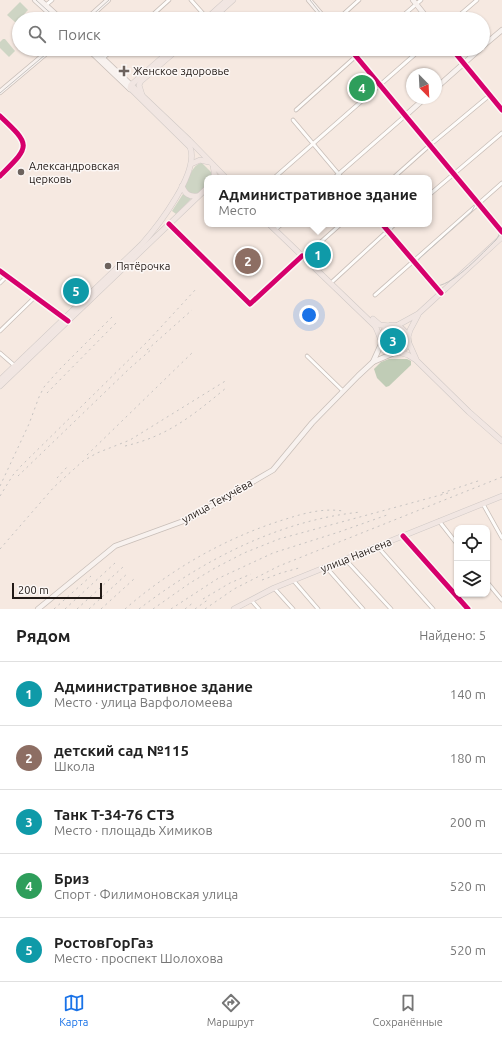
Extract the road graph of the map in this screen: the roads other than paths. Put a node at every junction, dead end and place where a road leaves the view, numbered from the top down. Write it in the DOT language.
graph roads {
  1 [pos="35,0"];
  2 [pos="40,0"];
  3 [pos="52,0"];
  4 [pos="108,0"];
  5 [pos="169,0"];
  6 [pos="191,0"];
  7 [pos="227,0"];
  8 [pos="233,0"];
  9 [pos="309,0"];
  10 [pos="359,0"];
  11 [pos="421,0"];
  12 [pos="477,0"];
  13 [pos="414,2"];
  14 [pos="46,5"];
  15 [pos="48,12"];
  16 [pos="54,12"];
  17 [pos="95,12"];
  18 [pos="156,12"];
  19 [pos="202,12"];
  20 [pos="215,12"];
  21 [pos="217,12"];
  22 [pos="319,12"];
  23 [pos="346,12"];
  24 [pos="405,12"];
  25 [pos="422,12"];
  26 [pos="463,12"];
  27 [pos="502,30"];
  28 [pos="490,40"];
  29 [pos="43,56"];
  30 [pos="96,56"];
  31 [pos="102,56"];
  32 [pos="164,56"];
  33 [pos="170,56"];
  34 [pos="356,56"];
  35 [pos="413,56"];
  36 [pos="458,56"];
  37 [pos="472,56"];
  38 [pos="104,58"];
  39 [pos="464,63"];
  40 [pos="442,83"];
  41 [pos="380,86"];
  42 [pos="131,87"];
  43 [pos="0,92"];
  44 [pos="490,95"];
  45 [pos="142,96"];
  46 [pos="418,104"];
  47 [pos="296,110"];
  48 [pos="502,110"];
  49 [pos="0,116"];
  50 [pos="405,116"];
  51 [pos="293,120"];
  52 [pos="502,133"];
  53 [pos="313,144"];
  54 [pos="429,145"];
  55 [pos="212,163"];
  56 [pos="190,165"];
  57 [pos="453,173"];
  58 [pos="338,174"];
  59 [pos="214,175"];
  60 [pos="223,175"];
  61 [pos="277,175"];
  62 [pos="396,175"];
  63 [pos="0,176"];
  64 [pos="502,183"];
  65 [pos="182,186"];
  66 [pos="204,191"];
  67 [pos="432,192"];
  68 [pos="198,196"];
  69 [pos="478,204"];
  70 [pos="169,224"];
  71 [pos="272,227"];
  72 [pos="276,227"];
  73 [pos="338,227"];
  74 [pos="385,227"];
  75 [pos="393,227"];
  76 [pos="388,231"];
  77 [pos="502,232"];
  78 [pos="502,237"];
  79 [pos="304,256"];
  80 [pos="413,260"];
  81 [pos="0,271"];
  82 [pos="7,276"];
  83 [pos="333,281"];
  84 [pos="0,283"];
  85 [pos="441,293"];
  86 [pos="375,295"];
  87 [pos="35,297"];
  88 [pos="418,314"];
  89 [pos="66,320"];
  90 [pos="398,325"];
  91 [pos="390,326"];
  92 [pos="0,331"];
  93 [pos="408,339"];
  94 [pos="381,340"];
  95 [pos="396,352"];
  96 [pos="0,353"];
  97 [pos="307,356"];
  98 [pos="416,360"];
  99 [pos="373,362"];
  100 [pos="15,366"];
  101 [pos="0,380"];
  102 [pos="0,386"];
  103 [pos="343,391"];
  104 [pos="502,441"];
  105 [pos="502,496"];
  106 [pos="483,504"];
  107 [pos="439,522"];
  108 [pos="403,536"];
  109 [pos="502,538"];
  110 [pos="454,540"];
  111 [pos="378,546"];
  112 [pos="345,559"];
  113 [pos="326,567"];
  114 [pos="293,580"];
  115 [pos="490,586"];
  116 [pos="274,588"];
  117 [pos="502,591"];
  118 [pos="498,595"];
  119 [pos="251,599"];
  120 [pos="502,600"];
  121 [pos="38,609"];
  122 [pos="234,609"];
  123 [pos="259,609"];
  124 [pos="293,609"];
  125 [pos="318,609"];
  126 [pos="363,609"];
  127 [pos="391,609"];
  128 [pos="433,609"];
  129 [pos="468,609"];
  1 -- 15 [label="street"];
  2 -- 14 [label="street"];
  3 -- 14 [label="street"];
  4 -- 17 [label="street"];
  5 -- 18 [label="street"];
  6 -- 19 [label="street"];
  7 -- 20 [label="main road"];
  8 -- 21 [label="main road"];
  9 -- 22 [label="street"];
  10 -- 23 [label="street"];
  11 -- 13 [label="street"];
  12 -- 26 [label="street"];
  13 -- 24 [label="street"];
  13 -- 25 [label="street"];
  14 -- 16 [label="street"];
  27 -- 28 [label="street"];
  29 -- 43 [label="street"];
  30 -- 42 [label="street"];
  31 -- 38 [label="street"];
  32 -- 42 [label="main road"];
  33 -- 45 [label="main road"];
  34 -- 41 [label="street"];
  34 -- 47 [label="street"];
  35 -- 41 [label="street"];
  36 -- 39 [label="street"];
  37 -- 39 [label="street"];
  38 -- 42 [label="street"];
  39 -- 40 [label="street"];
  39 -- 44 [label="street"];
  41 -- 50 [label="street"];
  41 -- 53 [label="street"];
  42 -- 45 [label="main road"];
  42 -- 56 [label="main road"];
  44 -- 48 [label="street"];
  44 -- 54 [label="street"];
  45 -- 55 [label="main road"];
  46 -- 50 [label="street"];
  49 -- 63 [label="street"];
  50 -- 54 [label="street"];
  50 -- 58 [label="street"];
  51 -- 53 [label="street"];
  52 -- 57 [label="street"];
  53 -- 58 [label="street"];
  53 -- 61 [label="street"];
  54 -- 57 [label="street"];
  54 -- 62 [label="street"];
  55 -- 56 [label="main road"];
  55 -- 59 [label="main road"];
  55 -- 60 [label="main road"];
  56 -- 65 [label="main road"];
  57 -- 67 [label="street"];
  57 -- 69 [label="street"];
  64 -- 69 [label="street"];
  65 -- 68 [label="main road"];
  65 -- 89 [label="main road"];
  66 -- 68 [label="main road"];
  68 -- 70 [label="main road"];
  69 -- 77 [label="street"];
  69 -- 80 [label="street"];
  70 -- 79 [label="street"];
  70 -- 89 [label="main road"];
  71 -- 79 [label="main road"];
  72 -- 79 [label="main road"];
  73 -- 79 [label="street"];
  74 -- 76 [label="street"];
  75 -- 76 [label="street"];
  76 -- 80 [label="street"];
  76 -- 83 [label="street"];
  78 -- 85 [label="main road"];
  79 -- 83 [label="main road"];
  79 -- 94 [label="main road"];
  80 -- 85 [label="street"];
  80 -- 86 [label="street"];
  81 -- 82 [label="street"];
  82 -- 84 [label="street"];
  82 -- 87 [label="street"];
  83 -- 91 [label="main road"];
  85 -- 88 [label="main road"];
  87 -- 89 [label="street"];
  87 -- 92 [label="street"];
  88 -- 90 [label="main road"];
  88 -- 93 [label="main road"];
  89 -- 100 [label="main road"];
  89 -- 102 [label="main road"];
  90 -- 91 [label="main road"];
  90 -- 93 [label="main road"];
  91 -- 94 [label="main road"];
  93 -- 95 [label="main road"];
  93 -- 98 [label="main road"];
  94 -- 95 [label="main road"];
  94 -- 99 [label="street, улица Текучёва"];
  95 -- 98 [label="main road"];
  95 -- 99 [label="street, улица Текучёва"];
  96 -- 100 [label="street"];
  97 -- 103 [label="street"];
  98 -- 104 [label="main road"];
  99 -- 103 [label="street, улица Текучёва"];
  100 -- 101 [label="main road"];
  103 -- 121 [label="street, улица Текучёва"];
  105 -- 106 [label="main road, улица Нансена"];
  106 -- 107 [label="main road, улица Нансена"];
  106 -- 109 [label="street"];
  107 -- 108 [label="main road, улица Нансена"];
  107 -- 110 [label="street"];
  108 -- 111 [label="main road, улица Нансена"];
  108 -- 129 [label="street"];
  111 -- 112 [label="main road, улица Нансена"];
  111 -- 128 [label="street"];
  112 -- 113 [label="main road, улица Нансена"];
  112 -- 127 [label="street"];
  113 -- 114 [label="main road, улица Нансена"];
  113 -- 126 [label="street"];
  114 -- 116 [label="main road, улица Нансена"];
  114 -- 125 [label="street"];
  115 -- 118 [label="street"];
  116 -- 119 [label="main road, улица Нансена"];
  116 -- 124 [label="street"];
  117 -- 118 [label="street"];
  118 -- 120 [label="street"];
  119 -- 122 [label="main road, улица Нансена"];
  119 -- 123 [label="street"];
}
